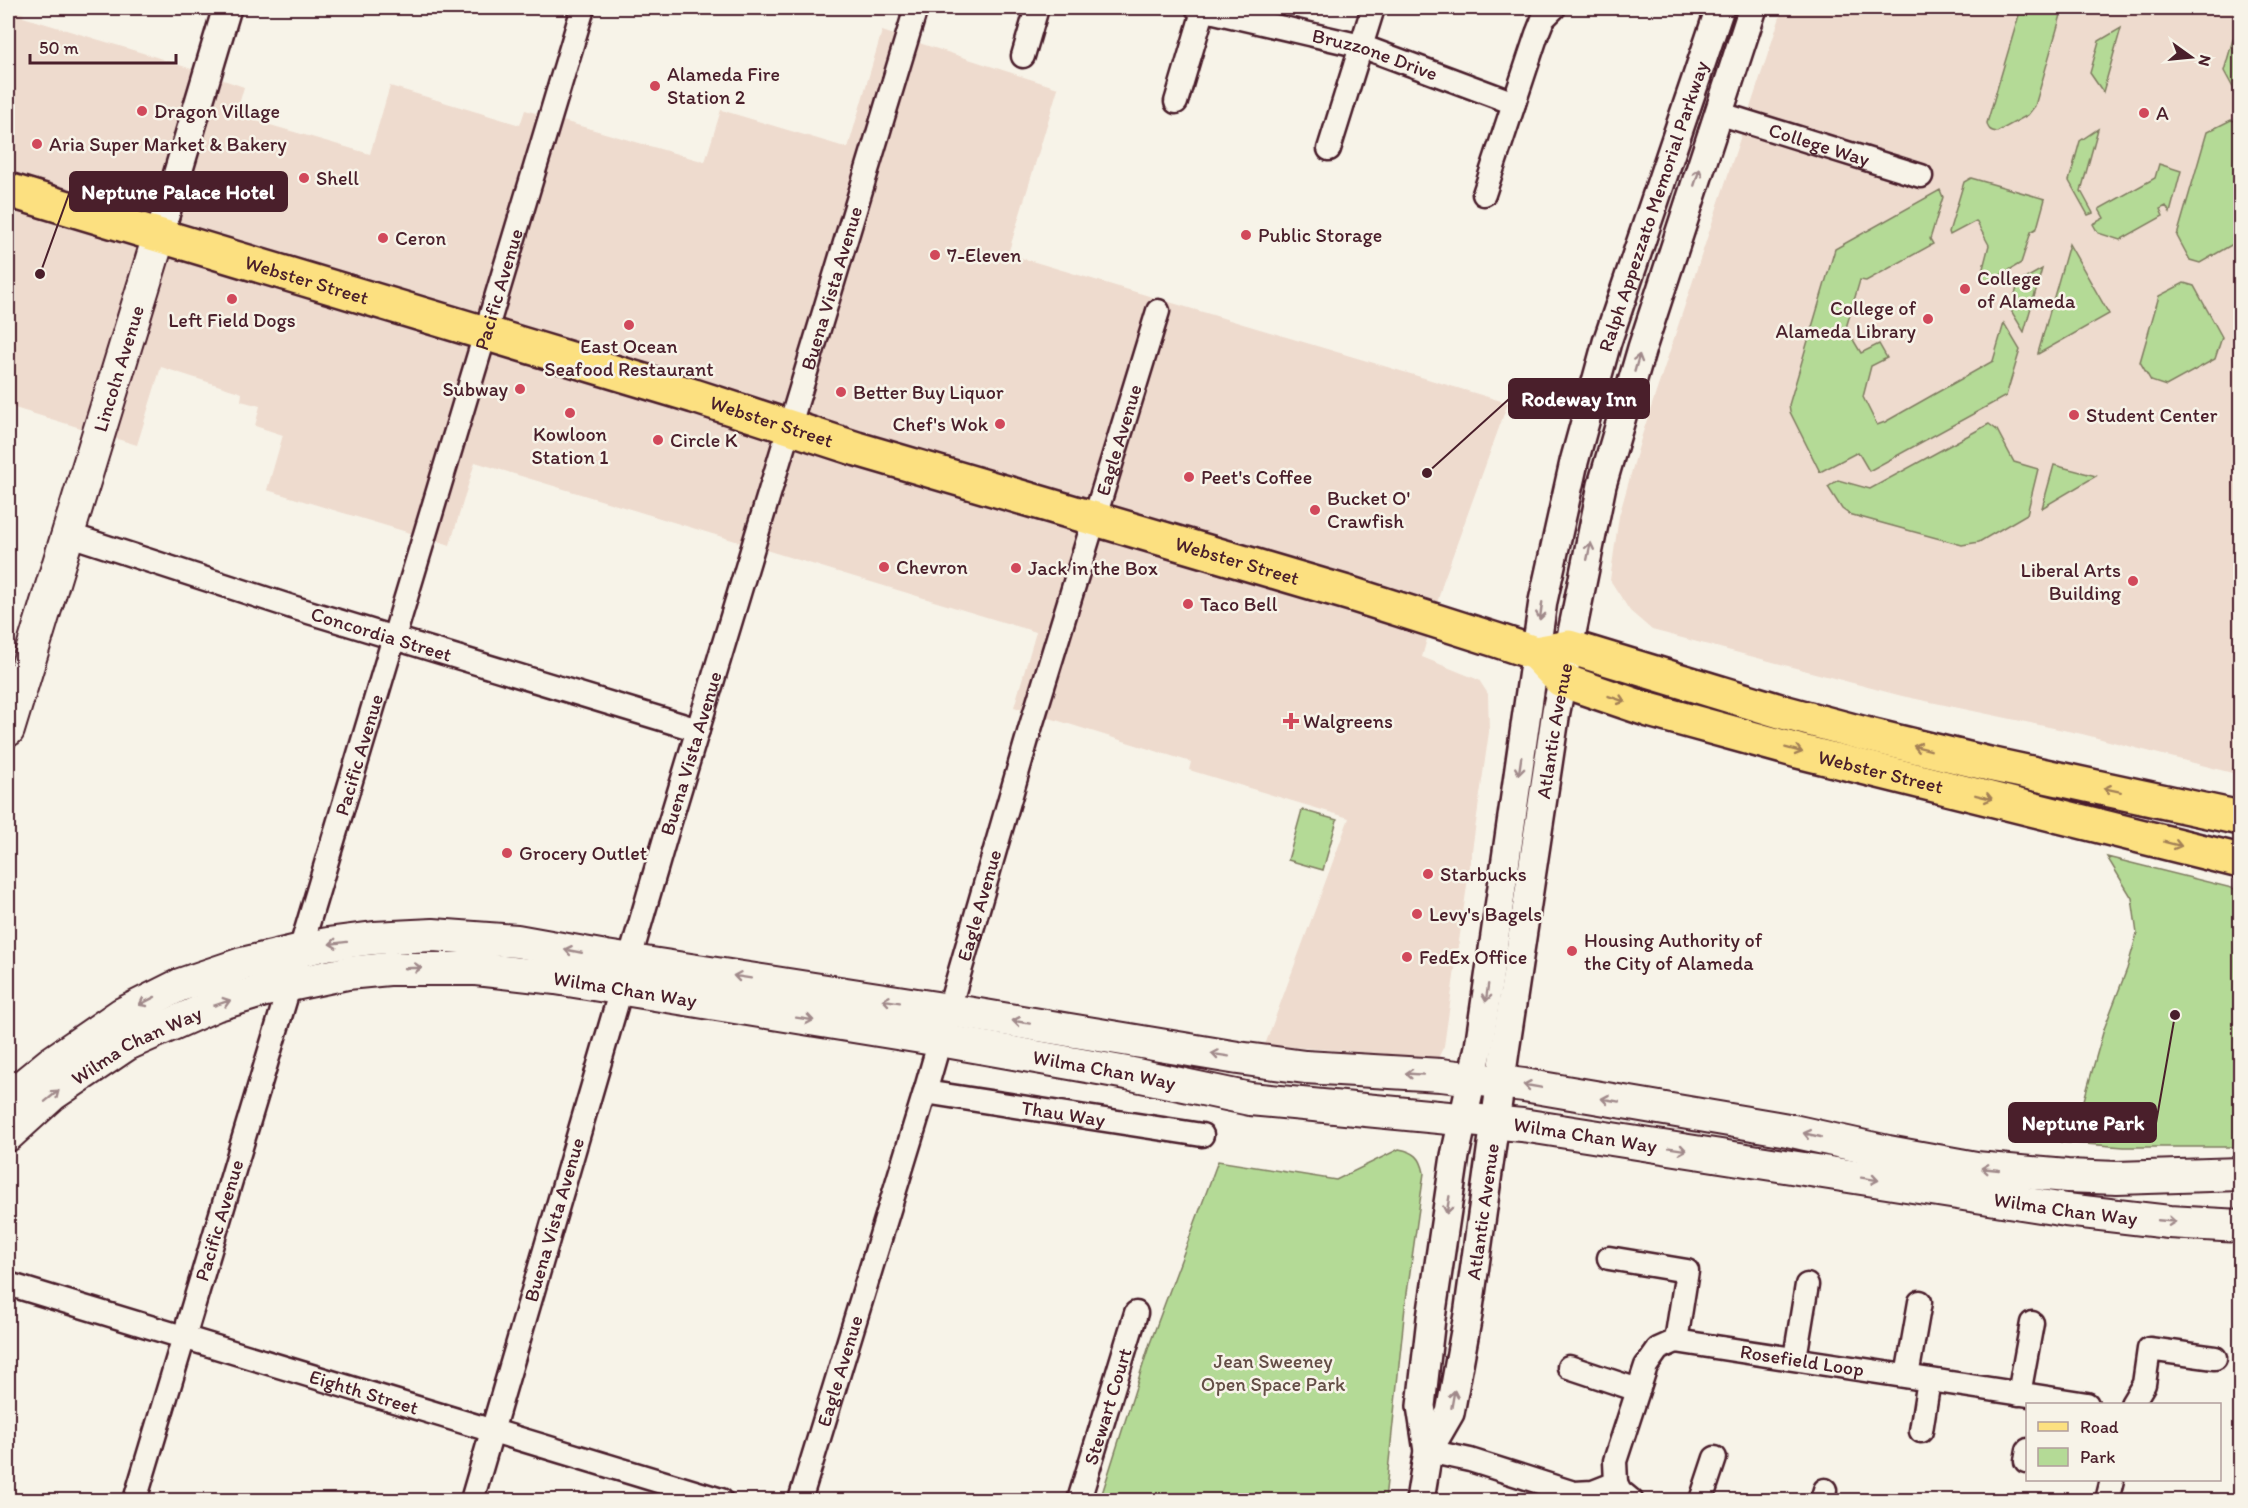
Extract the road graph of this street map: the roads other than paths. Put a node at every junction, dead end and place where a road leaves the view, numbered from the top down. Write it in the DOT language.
graph roads {
  1 [pos="227,8"];
  2 [pos="583,8"];
  3 [pos="916,8"];
  4 [pos="1037,8"];
  5 [pos="1201,8"];
  6 [pos="1373,8"];
  7 [pos="1554,8"];
  8 [pos="1720,8"];
  9 [pos="1753,8"];
  10 [pos="1361,46"];
  11 [pos="1023,56"];
  12 [pos="1176,102"];
  13 [pos="1514,103"];
  14 [pos="1718,113"];
  15 [pos="1329,149"];
  16 [pos="1921,176"];
  17 [pos="8,190"];
  18 [pos="1484,194"];
  19 [pos="159,236"];
  20 [pos="1158,311"];
  21 [pos="487,334"];
  22 [pos="789,428"];
  23 [pos="1094,520"];
  24 [pos="67,534"];
  25 [pos="394,637"];
  26 [pos="1569,647"];
  27 [pos="1535,653"];
  28 [pos="1561,680"];
  29 [pos="8,730"];
  30 [pos="698,730"];
  31 [pos="2241,818"];
  32 [pos="2241,861"];
  33 [pos="301,950"];
  34 [pos="627,975"];
  35 [pos="291,984"];
  36 [pos="949,1010"];
  37 [pos="940,1040"];
  38 [pos="1486,1081"];
  39 [pos="925,1092"];
  40 [pos="8,1098"];
  41 [pos="1463,1119"];
  42 [pos="1495,1122"];
  43 [pos="8,1135"];
  44 [pos="1202,1135"];
  45 [pos="2241,1174"];
  46 [pos="2176,1176"];
  47 [pos="2241,1191"];
  48 [pos="2241,1226"];
  49 [pos="1608,1258"];
  50 [pos="8,1284"];
  51 [pos="1807,1285"];
  52 [pos="1920,1302"];
  53 [pos="1136,1313"];
  54 [pos="2032,1323"];
  55 [pos="185,1337"];
  56 [pos="1676,1341"];
  57 [pos="1795,1358"];
  58 [pos="2215,1358"];
  59 [pos="1569,1367"];
  60 [pos="1918,1378"];
  61 [pos="1638,1390"];
  62 [pos="2030,1398"];
  63 [pos="2078,1403"];
  64 [pos="2133,1403"];
  65 [pos="493,1430"];
  66 [pos="1921,1431"];
  67 [pos="1428,1451"];
  68 [pos="1715,1458"];
  69 [pos="2112,1481"];
  70 [pos="1616,1483"];
  71 [pos="1536,1491"];
  72 [pos="135,1500"];
  73 [pos="471,1500"];
  74 [pos="721,1500"];
  75 [pos="800,1500"];
  76 [pos="1079,1500"];
  77 [pos="1420,1500"];
  78 [pos="1631,1500"];
  79 [pos="1701,1500"];
  80 [pos="2107,1500"];
  1 -- 19 [label="street, Lincoln Avenue"];
  2 -- 21 [label="street, Pacific Avenue"];
  3 -- 22 [label="street, Buena Vista Avenue"];
  4 -- 11 [label="street"];
  5 -- 10 [label="street, Bruzzone Drive"];
  5 -- 12 [label="street"];
  6 -- 10 [label="street"];
  7 -- 13 [label="street"];
  8 -- 27 [label="street, Ralph Appezzato Memorial Parkway, one-way"];
  9 -- 14 [label="street, Ralph Appezzato Memorial Parkway"];
  10 -- 13 [label="street, Bruzzone Drive"];
  10 -- 15 [label="street"];
  13 -- 18 [label="street"];
  14 -- 16 [label="street, College Way"];
  26 -- 14 [label="street, Ralph Appezzato Memorial Parkway, one-way"];
  17 -- 19 [label="main road, Webster Street"];
  19 -- 21 [label="main road, Webster Street"];
  19 -- 24 [label="main road, Lincoln Avenue"];
  20 -- 23 [label="street, Eagle Avenue"];
  21 -- 22 [label="main road, Webster Street"];
  21 -- 25 [label="street, Pacific Avenue"];
  22 -- 23 [label="main road, Webster Street"];
  22 -- 30 [label="street, Buena Vista Avenue"];
  23 -- 27 [label="main road, Webster Street"];
  23 -- 36 [label="street, Eagle Avenue"];
  24 -- 25 [label="street, Concordia Street"];
  24 -- 29 [label="main road, Lincoln Avenue"];
  25 -- 30 [label="street, Concordia Street"];
  25 -- 33 [label="street, Pacific Avenue"];
  26 -- 27 [label="main road, Webster Street"];
  26 -- 28 [label="street, Atlantic Avenue"];
  31 -- 26 [label="main road, Webster Street, one-way"];
  27 -- 28 [label="main road, Webster Street"];
  27 -- 38 [label="street, Atlantic Avenue, one-way"];
  28 -- 32 [label="main road, Webster Street, one-way"];
  28 -- 38 [label="street, Atlantic Avenue"];
  30 -- 34 [label="street, Buena Vista Avenue"];
  34 -- 33 [label="main road, Wilma Chan Way, one-way"];
  33 -- 35 [label="street, Pacific Avenue"];
  33 -- 40 [label="main road, Wilma Chan Way, one-way"];
  35 -- 34 [label="main road, Wilma Chan Way, one-way"];
  36 -- 34 [label="main road, Wilma Chan Way, one-way"];
  34 -- 37 [label="main road, Wilma Chan Way, one-way"];
  34 -- 65 [label="street, Buena Vista Avenue"];
  43 -- 35 [label="main road, Wilma Chan Way, one-way"];
  35 -- 55 [label="street, Pacific Avenue"];
  36 -- 37 [label="street, Eagle Avenue"];
  38 -- 36 [label="main road, Wilma Chan Way, one-way"];
  37 -- 39 [label="street, Eagle Avenue"];
  37 -- 41 [label="main road, Wilma Chan Way"];
  38 -- 41 [label="street, Atlantic Avenue"];
  38 -- 42 [label="street, Atlantic Avenue"];
  46 -- 38 [label="main road, Wilma Chan Way, one-way"];
  39 -- 44 [label="street, Thau Way"];
  39 -- 75 [label="street, Eagle Avenue"];
  41 -- 42 [label="main road, Wilma Chan Way"];
  41 -- 67 [label="street, Atlantic Avenue, one-way"];
  42 -- 48 [label="main road, Wilma Chan Way, one-way"];
  67 -- 42 [label="street, Atlantic Avenue, one-way"];
  45 -- 46 [label="main road, Wilma Chan Way"];
  46 -- 47 [label="street"];
  49 -- 56 [label="street"];
  50 -- 55 [label="street, Eighth Street"];
  51 -- 57 [label="street"];
  52 -- 60 [label="street"];
  53 -- 76 [label="street, Stewart Court"];
  54 -- 62 [label="street"];
  55 -- 65 [label="street, Eighth Street"];
  55 -- 72 [label="street, Pacific Avenue"];
  56 -- 57 [label="street, Rosefield Loop"];
  56 -- 61 [label="street"];
  57 -- 60 [label="street, Rosefield Loop"];
  58 -- 64 [label="street"];
  59 -- 61 [label="street"];
  60 -- 62 [label="street, Rosefield Loop"];
  60 -- 66 [label="street"];
  61 -- 70 [label="street"];
  62 -- 63 [label="street, Rosefield Loop"];
  65 -- 73 [label="street, Buena Vista Avenue"];
  65 -- 74 [label="street, Eighth Street"];
  67 -- 71 [label="street"];
  67 -- 77 [label="street, Atlantic Avenue"];
  68 -- 79 [label="street"];
  69 -- 80 [label="street"];
  70 -- 71 [label="street"];
  70 -- 78 [label="street"];
}
